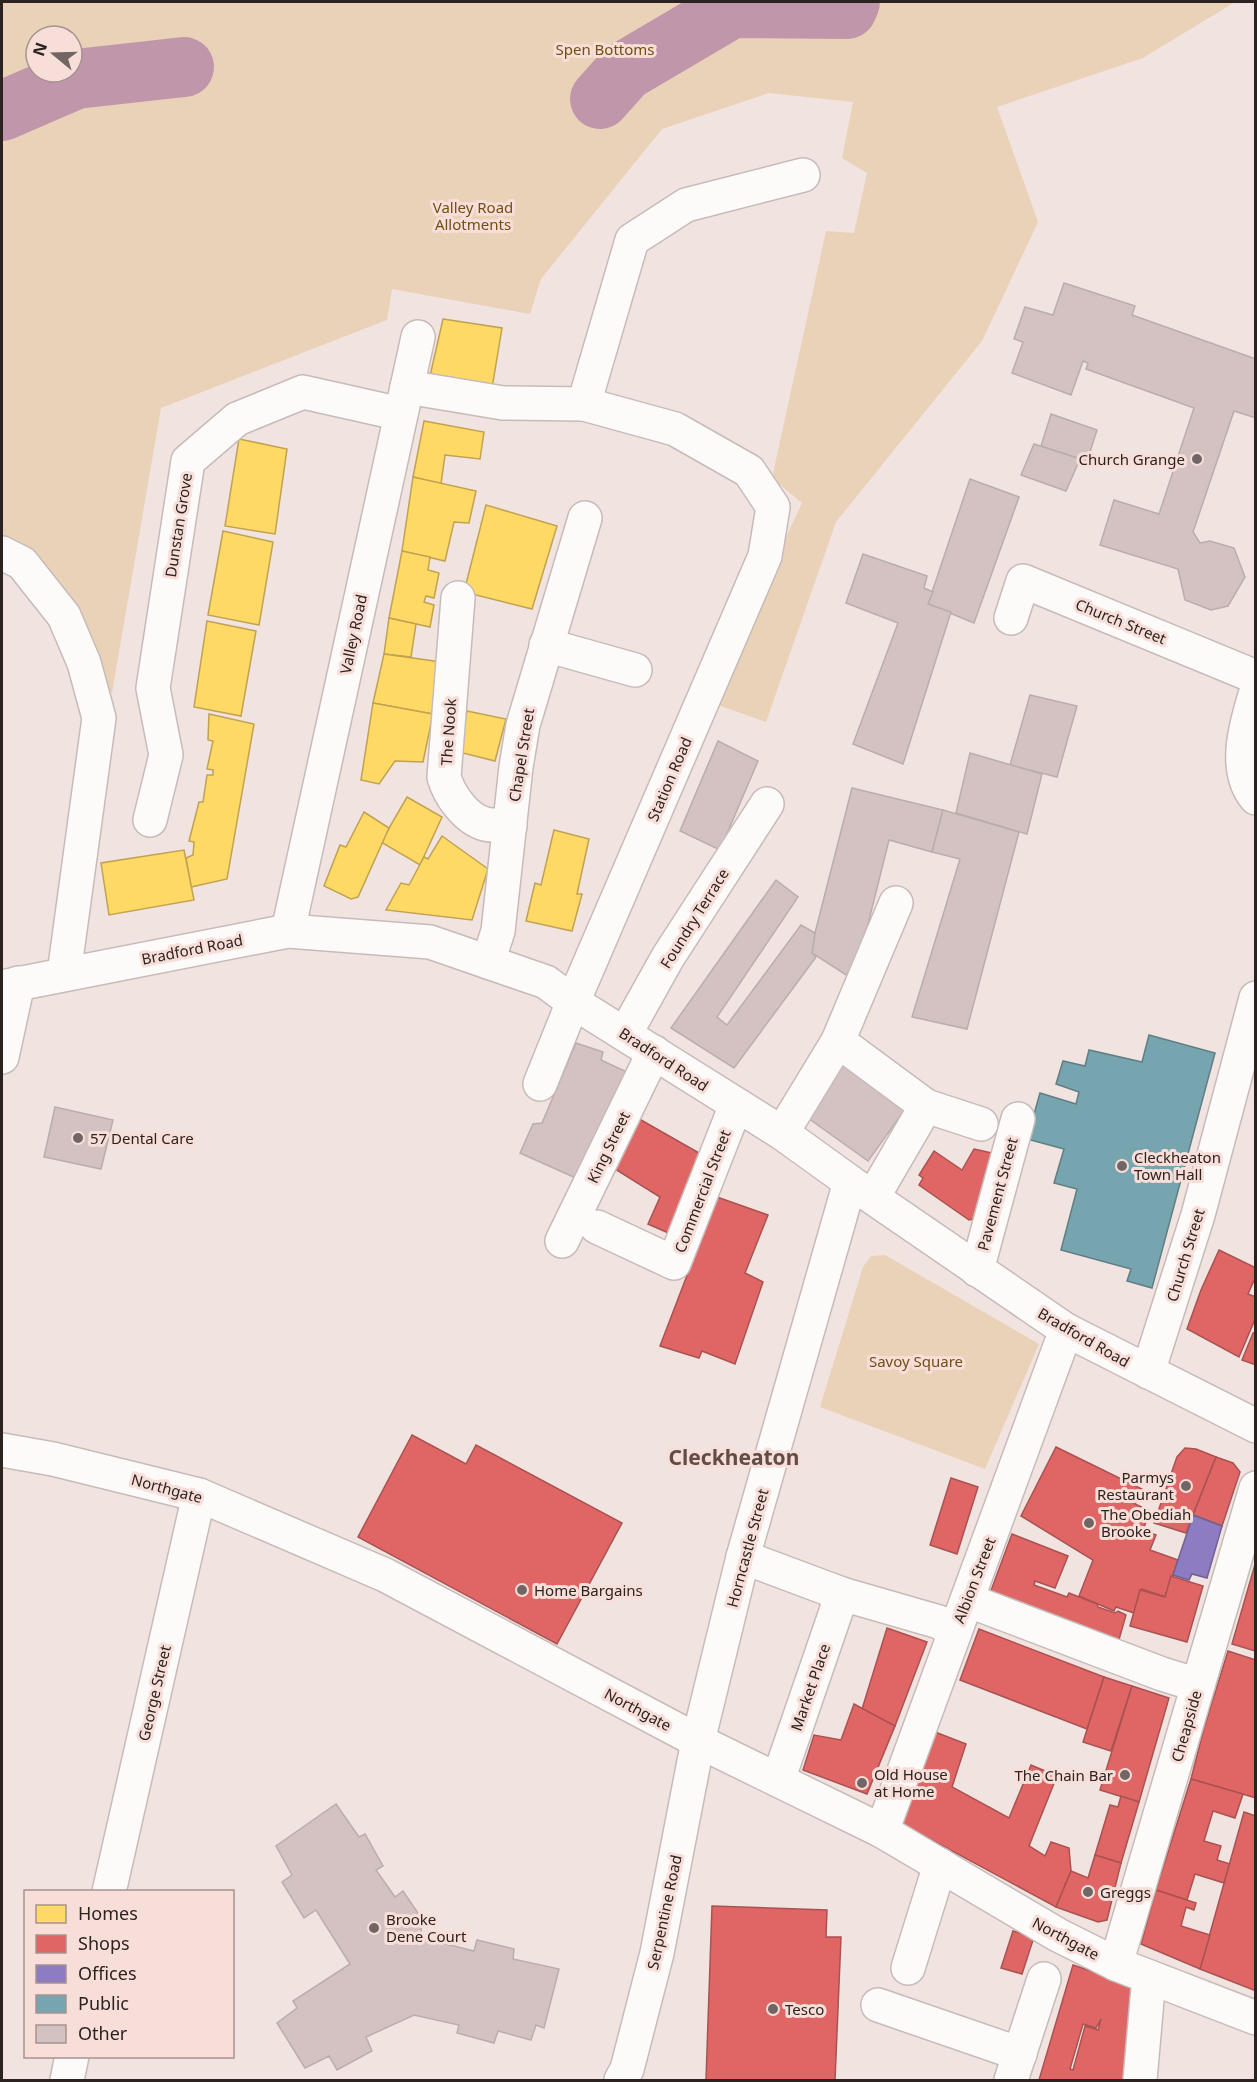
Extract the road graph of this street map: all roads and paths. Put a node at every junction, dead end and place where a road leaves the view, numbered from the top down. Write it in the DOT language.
graph roads {
  1 [pos="803,175"];
  2 [pos="418,337"];
  3 [pos="404,400"];
  4 [pos="584,404"];
  5 [pos="585,518"];
  6 [pos="2,553"];
  7 [pos="458,598"];
  8 [pos="1011,618"];
  9 [pos="546,645"];
  10 [pos="635,670"];
  11 [pos="1256,677"];
  12 [pos="1256,692"];
  13 [pos="1256,798"];
  14 [pos="767,804"];
  15 [pos="150,820"];
  16 [pos="510,826"];
  17 [pos="896,903"];
  18 [pos="288,931"];
  19 [pos="488,962"];
  20 [pos="64,974"];
  21 [pos="10,985"];
  22 [pos="1255,1000"];
  23 [pos="573,1002"];
  24 [pos="626,1034"];
  25 [pos="838,1041"];
  26 [pos="654,1052"];
  27 [pos="2,1057"];
  28 [pos="540,1084"];
  29 [pos="736,1105"];
  30 [pos="926,1106"];
  31 [pos="1018,1119"];
  32 [pos="981,1124"];
  33 [pos="782,1132"];
  34 [pos="861,1190"];
  35 [pos="597,1227"];
  36 [pos="562,1241"];
  37 [pos="977,1270"];
  38 [pos="1066,1330"];
  39 [pos="1148,1372"];
  40 [pos="1256,1426"];
  41 [pos="2,1450"];
  42 [pos="1256,1488"];
  43 [pos="199,1495"];
  44 [pos="743,1557"];
  45 [pos="843,1594"];
  46 [pos="968,1600"];
  47 [pos="955,1631"];
  48 [pos="1198,1685"];
  49 [pos="698,1741"];
  50 [pos="778,1780"];
  51 [pos="882,1831"];
  52 [pos="940,1866"];
  53 [pos="109,1890"];
  54 [pos="1116,1965"];
  55 [pos="908,1968"];
  56 [pos="1149,1977"];
  57 [pos="1044,1979"];
  58 [pos="879,2005"];
  59 [pos="1256,2018"];
  60 [pos="72,2058"];
  61 [pos="1015,2067"];
  62 [pos="67,2080"];
  63 [pos="621,2080"];
  64 [pos="1140,2080"];
  1 -- 4 [label="street"];
  2 -- 3 [label="street, Valley Road"];
  3 -- 4 [label="street, Dunstan Grove"];
  3 -- 15 [label="street, Dunstan Grove"];
  3 -- 18 [label="street, Valley Road"];
  4 -- 23 [label="street, Station Road"];
  5 -- 9 [label="street, Chapel Street"];
  6 -- 20 [label="street"];
  7 -- 16 [label="street, The Nook"];
  8 -- 11 [label="street, Church Street"];
  9 -- 10 [label="street"];
  9 -- 16 [label="street, Chapel Street"];
  12 -- 13 [label="street"];
  14 -- 24 [label="street, Foundry Terrace"];
  16 -- 19 [label="street, Chapel Street"];
  17 -- 25 [label="street"];
  18 -- 19 [label="street, Bradford Road"];
  18 -- 20 [label="street, Bradford Road"];
  19 -- 23 [label="street, Bradford Road"];
  20 -- 21 [label="street, Bradford Road"];
  21 -- 27 [label="street"];
  22 -- 39 [label="street, Church Street"];
  23 -- 24 [label="street, Bradford Road"];
  23 -- 28 [label="street, Station Road"];
  24 -- 26 [label="street, Bradford Road"];
  25 -- 30 [label="street"];
  25 -- 33 [label="street"];
  26 -- 29 [label="street, Bradford Road"];
  26 -- 36 [label="street, King Street"];
  29 -- 33 [label="street, Bradford Road"];
  29 -- 35 [label="street, Commercial Street"];
  30 -- 32 [label="street"];
  30 -- 34 [label="street, Horncastle Street"];
  31 -- 37 [label="street, Pavement Street"];
  33 -- 34 [label="street, Bradford Road"];
  34 -- 37 [label="street, Bradford Road"];
  34 -- 44 [label="street, Horncastle Street"];
  37 -- 38 [label="street, Bradford Road"];
  38 -- 39 [label="street, Bradford Road"];
  38 -- 46 [label="street, Albion Street"];
  39 -- 40 [label="street, Bradford Road"];
  41 -- 43 [label="street, Northgate"];
  42 -- 48 [label="street, Cheapside"];
  43 -- 49 [label="street, Northgate"];
  43 -- 53 [label="street, George Street"];
  44 -- 45 [label="street"];
  44 -- 49 [label="street, Horncastle Street"];
  45 -- 47 [label="street"];
  45 -- 50 [label="street, Market Place"];
  46 -- 47 [label="street, Albion Street"];
  46 -- 48 [label="street"];
  47 -- 51 [label="street, Albion Street"];
  48 -- 54 [label="street, Cheapside"];
  49 -- 50 [label="street, Northgate"];
  49 -- 63 [label="street, Serpentine Road"];
  50 -- 51 [label="street, Northgate"];
  51 -- 52 [label="street, Northgate"];
  52 -- 54 [label="street, Northgate"];
  52 -- 55 [label="street"];
  54 -- 56 [label="street, Northgate"];
  56 -- 59 [label="street, Northgate"];
  56 -- 64 [label="street"];
  57 -- 61 [label="street"];
  58 -- 61 [label="street"];
  60 -- 62 [label="street"];
}
